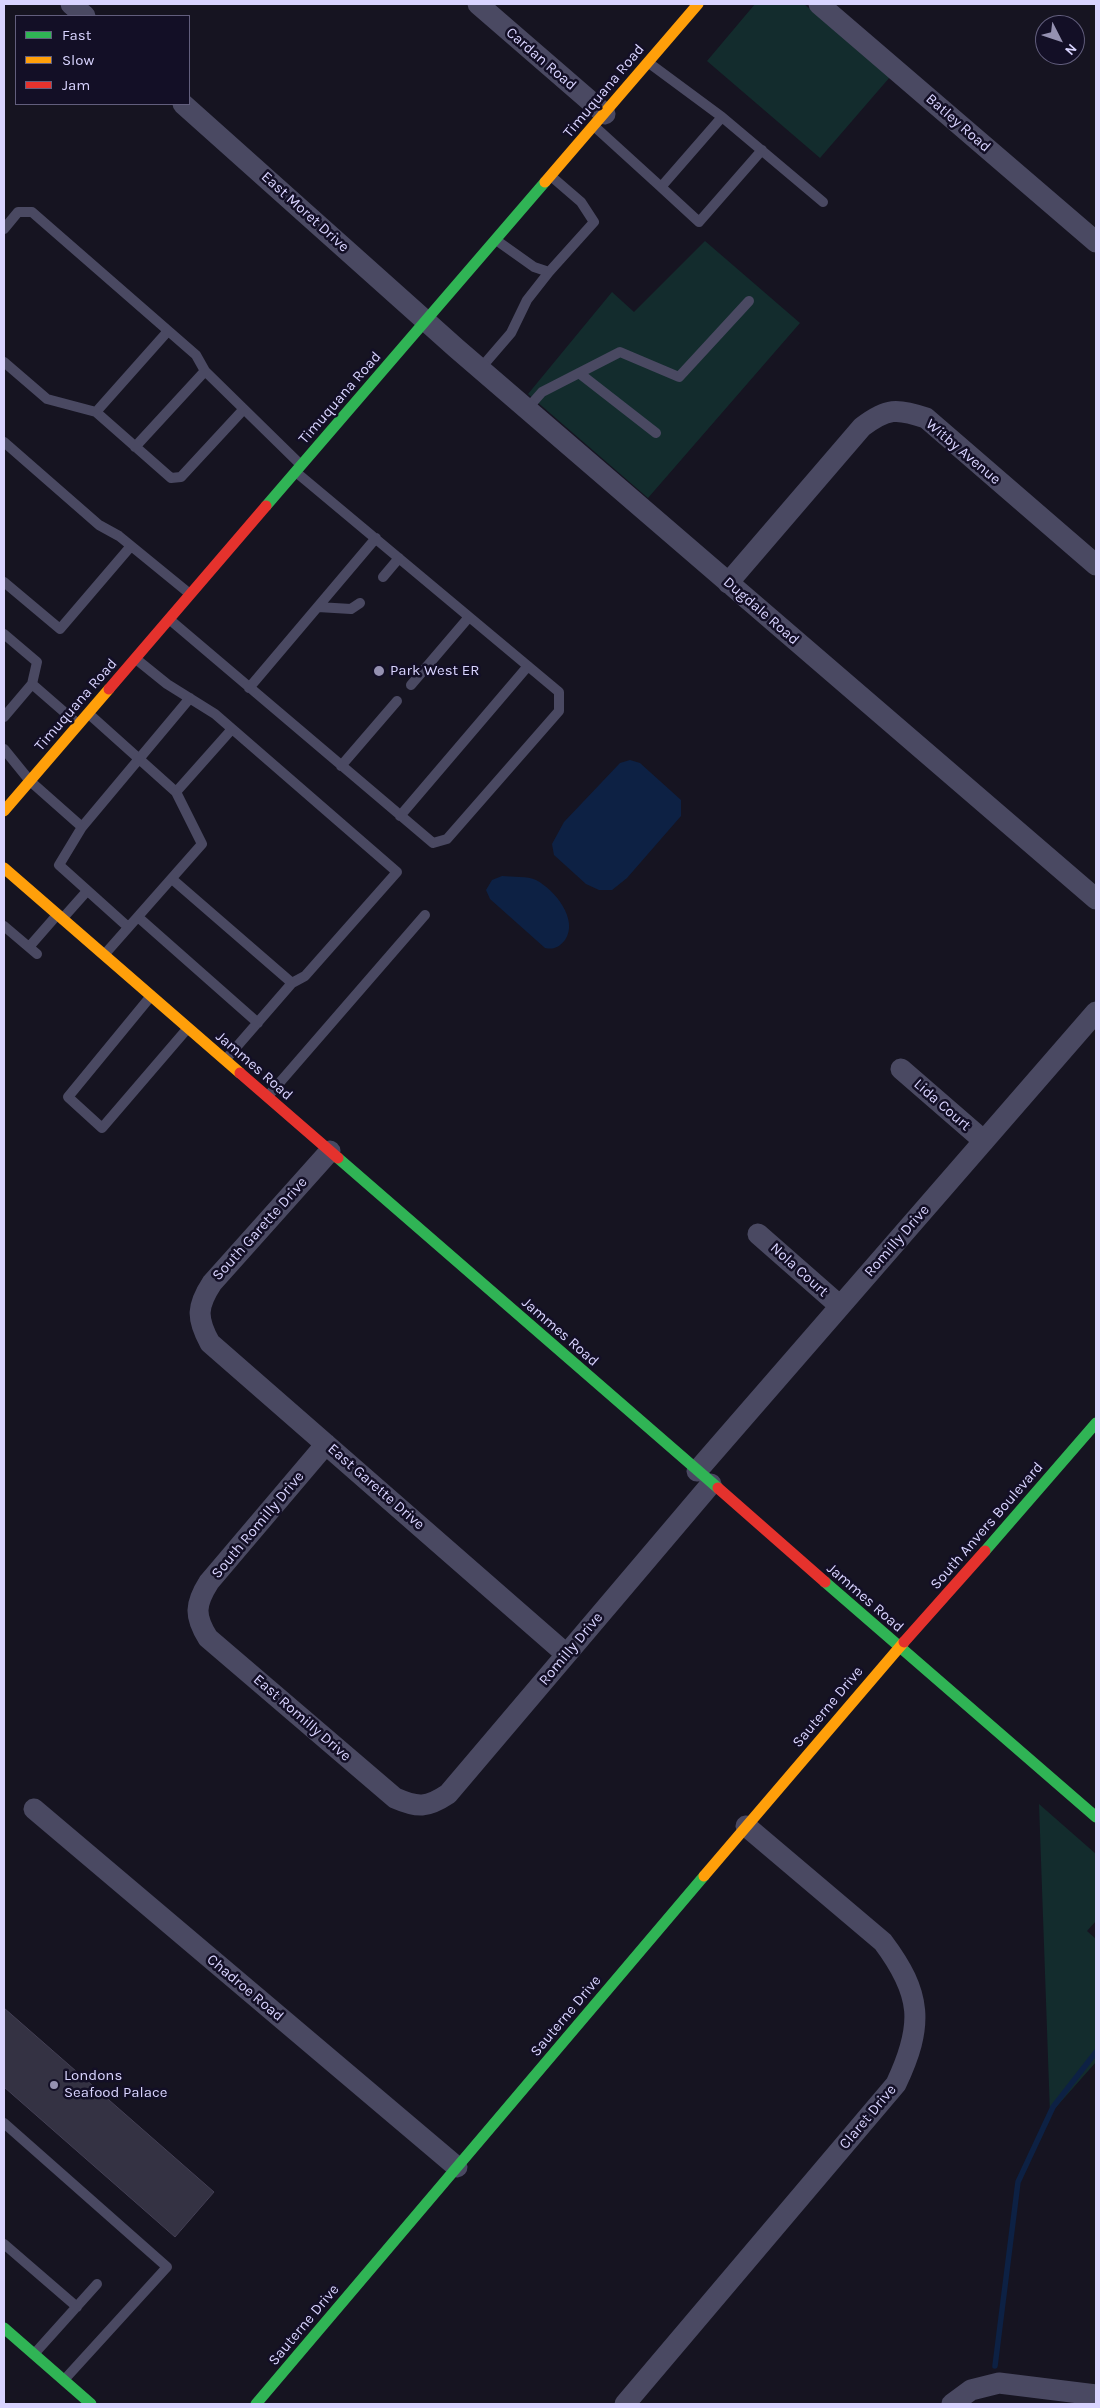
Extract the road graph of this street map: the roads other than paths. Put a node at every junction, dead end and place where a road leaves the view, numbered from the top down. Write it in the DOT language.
graph roads {
  1 [pos="71,4"];
  2 [pos="478,4"];
  3 [pos="698,4"];
  4 [pos="819,4"];
  5 [pos="84,15"];
  6 [pos="648,62"];
  7 [pos="184,105"];
  8 [pos="722,117"];
  9 [pos="599,120"];
  10 [pos="762,150"];
  11 [pos="551,176"];
  12 [pos="661,187"];
  13 [pos="823,202"];
  14 [pos="4,229"];
  15 [pos="496,240"];
  16 [pos="1096,242"];
  17 [pos="549,272"];
  18 [pos="749,301"];
  19 [pos="426,322"];
  20 [pos="168,331"];
  21 [pos="4,362"];
  22 [pos="480,369"];
  23 [pos="205,371"];
  24 [pos="579,373"];
  25 [pos="527,409"];
  26 [pos="243,410"];
  27 [pos="96,412"];
  28 [pos="656,433"];
  29 [pos="4,442"];
  30 [pos="135,447"];
  31 [pos="299,469"];
  32 [pos="376,538"];
  33 [pos="131,546"];
  34 [pos="399,558"];
  35 [pos="1096,565"];
  36 [pos="383,577"];
  37 [pos="4,582"];
  38 [pos="728,582"];
  39 [pos="191,594"];
  40 [pos="360,603"];
  41 [pos="318,607"];
  42 [pos="469,617"];
  43 [pos="169,619"];
  44 [pos="4,634"];
  45 [pos="136,658"];
  46 [pos="528,666"];
  47 [pos="32,684"];
  48 [pos="411,685"];
  49 [pos="249,688"];
  50 [pos="190,698"];
  51 [pos="397,701"];
  52 [pos="89,713"];
  53 [pos="4,717"];
  54 [pos="78,725"];
  55 [pos="232,729"];
  56 [pos="4,749"];
  57 [pos="139,760"];
  58 [pos="341,766"];
  59 [pos="30,781"];
  60 [pos="176,792"];
  61 [pos="4,811"];
  62 [pos="400,816"];
  63 [pos="82,827"];
  64 [pos="4,868"];
  65 [pos="172,879"];
  66 [pos="88,891"];
  67 [pos="1096,899"];
  68 [pos="425,915"];
  69 [pos="60,917"];
  70 [pos="138,918"];
  71 [pos="4,926"];
  72 [pos="128,927"];
  73 [pos="29,947"];
  74 [pos="37,954"];
  75 [pos="104,955"];
  76 [pos="292,983"];
  77 [pos="151,996"];
  78 [pos="1096,1012"];
  79 [pos="258,1023"];
  80 [pos="188,1028"];
  81 [pos="225,1060"];
  82 [pos="901,1069"];
  83 [pos="267,1096"];
  84 [pos="984,1141"];
  85 [pos="330,1151"];
  86 [pos="758,1234"];
  87 [pos="840,1306"];
  88 [pos="200,1312"];
  89 [pos="1096,1423"];
  90 [pos="326,1444"];
  91 [pos="704,1477"];
  92 [pos="197,1611"];
  93 [pos="900,1648"];
  94 [pos="566,1654"];
  95 [pos="424,1806"];
  96 [pos="34,1809"];
  97 [pos="1096,1816"];
  98 [pos="746,1826"];
  99 [pos="4,2123"];
  100 [pos="457,2167"];
  101 [pos="4,2244"];
  102 [pos="97,2284"];
  103 [pos="77,2307"];
  104 [pos="4,2328"];
  105 [pos="34,2354"];
  106 [pos="64,2380"];
  107 [pos="1096,2395"];
  108 [pos="83,2402"];
  109 [pos="256,2404"];
  110 [pos="625,2404"];
  111 [pos="952,2404"];
  1 -- 5 [label="street"];
  2 -- 9 [label="street, Cardan Road"];
  3 -- 6 [label="street, Timuquana Road"];
  4 -- 16 [label="street, Batley Road"];
  6 -- 8 [label="lane"];
  6 -- 9 [label="street, Timuquana Road"];
  7 -- 19 [label="street, East Moret Drive"];
  8 -- 10 [label="lane"];
  8 -- 12 [label="lane"];
  9 -- 11 [label="street, Timuquana Road"];
  9 -- 12 [label="lane"];
  10 -- 12 [label="lane"];
  10 -- 13 [label="lane"];
  11 -- 15 [label="street, Timuquana Road"];
  11 -- 17 [label="lane"];
  14 -- 20 [label="lane"];
  15 -- 17 [label="lane"];
  15 -- 19 [label="street, Timuquana Road"];
  17 -- 22 [label="lane"];
  18 -- 24 [label="lane"];
  19 -- 22 [label="street, Dugdale Road"];
  19 -- 31 [label="street, Timuquana Road"];
  20 -- 23 [label="lane"];
  20 -- 27 [label="lane"];
  21 -- 27 [label="lane"];
  22 -- 25 [label="street, Dugdale Road"];
  23 -- 26 [label="lane"];
  23 -- 30 [label="lane"];
  24 -- 25 [label="lane"];
  24 -- 28 [label="lane"];
  25 -- 38 [label="street, Dugdale Road"];
  26 -- 30 [label="lane"];
  26 -- 31 [label="lane"];
  27 -- 30 [label="lane"];
  29 -- 33 [label="lane"];
  31 -- 32 [label="lane"];
  31 -- 39 [label="street, Timuquana Road"];
  32 -- 34 [label="lane"];
  32 -- 41 [label="lane"];
  33 -- 37 [label="lane"];
  33 -- 39 [label="lane"];
  34 -- 36 [label="lane"];
  34 -- 42 [label="lane"];
  35 -- 38 [label="street, Witby Avenue"];
  38 -- 67 [label="street, Dugdale Road"];
  39 -- 43 [label="street, Timuquana Road"];
  40 -- 41 [label="lane"];
  41 -- 49 [label="lane"];
  42 -- 46 [label="lane"];
  42 -- 48 [label="lane"];
  43 -- 45 [label="street, Timuquana Road"];
  43 -- 49 [label="lane"];
  44 -- 47 [label="lane"];
  45 -- 50 [label="lane"];
  45 -- 52 [label="street, Timuquana Road"];
  46 -- 62 [label="lane"];
  46 -- 62 [label="lane"];
  47 -- 53 [label="lane"];
  47 -- 54 [label="lane"];
  49 -- 58 [label="lane"];
  50 -- 55 [label="lane"];
  50 -- 57 [label="lane"];
  51 -- 58 [label="lane"];
  52 -- 54 [label="street, Timuquana Road"];
  52 -- 57 [label="lane"];
  54 -- 59 [label="street, Timuquana Road"];
  55 -- 60 [label="lane"];
  55 -- 76 [label="lane"];
  56 -- 59 [label="lane"];
  57 -- 60 [label="lane"];
  57 -- 63 [label="lane"];
  58 -- 62 [label="lane"];
  59 -- 61 [label="street, Timuquana Road"];
  59 -- 63 [label="lane"];
  60 -- 65 [label="lane"];
  63 -- 66 [label="lane"];
  64 -- 69 [label="street, Jammes Road"];
  65 -- 70 [label="lane"];
  65 -- 76 [label="lane"];
  66 -- 69 [label="lane"];
  66 -- 72 [label="lane"];
  68 -- 83 [label="lane"];
  69 -- 73 [label="lane"];
  69 -- 75 [label="street, Jammes Road"];
  70 -- 72 [label="lane"];
  70 -- 79 [label="lane"];
  71 -- 73 [label="lane"];
  72 -- 75 [label="lane"];
  73 -- 74 [label="lane"];
  75 -- 77 [label="street, Jammes Road"];
  76 -- 79 [label="lane"];
  77 -- 80 [label="street, Jammes Road"];
  77 -- 80 [label="lane"];
  78 -- 84 [label="street, Romilly Drive"];
  79 -- 81 [label="lane"];
  80 -- 81 [label="street, Jammes Road"];
  81 -- 83 [label="street, Jammes Road"];
  82 -- 84 [label="street, Lida Court"];
  83 -- 85 [label="street, Jammes Road"];
  84 -- 87 [label="street, Romilly Drive"];
  85 -- 88 [label="street, South Garette Drive"];
  85 -- 91 [label="street, Jammes Road"];
  86 -- 87 [label="street, Nola Court"];
  87 -- 91 [label="street, Romilly Drive"];
  88 -- 90 [label="street, East Garette Drive"];
  89 -- 93 [label="street, South Anvers Boulevard"];
  90 -- 92 [label="street, South Romilly Drive"];
  90 -- 94 [label="street, East Garette Drive"];
  91 -- 93 [label="street, Jammes Road"];
  91 -- 94 [label="street, Romilly Drive"];
  92 -- 95 [label="street, East Romilly Drive"];
  93 -- 97 [label="street, Jammes Road"];
  93 -- 98 [label="street, Sauterne Drive"];
  94 -- 95 [label="street, Romilly Drive"];
  96 -- 100 [label="street, Chadroe Road"];
  98 -- 100 [label="street, Sauterne Drive"];
  98 -- 110 [label="street, Claret Drive"];
  99 -- 106 [label="lane"];
  100 -- 109 [label="street, Sauterne Drive"];
  101 -- 103 [label="lane"];
  102 -- 103 [label="lane"];
  103 -- 105 [label="lane"];
  104 -- 105 [label="street"];
  105 -- 106 [label="street"];
  106 -- 108 [label="street"];
  107 -- 111 [label="street"];
}
